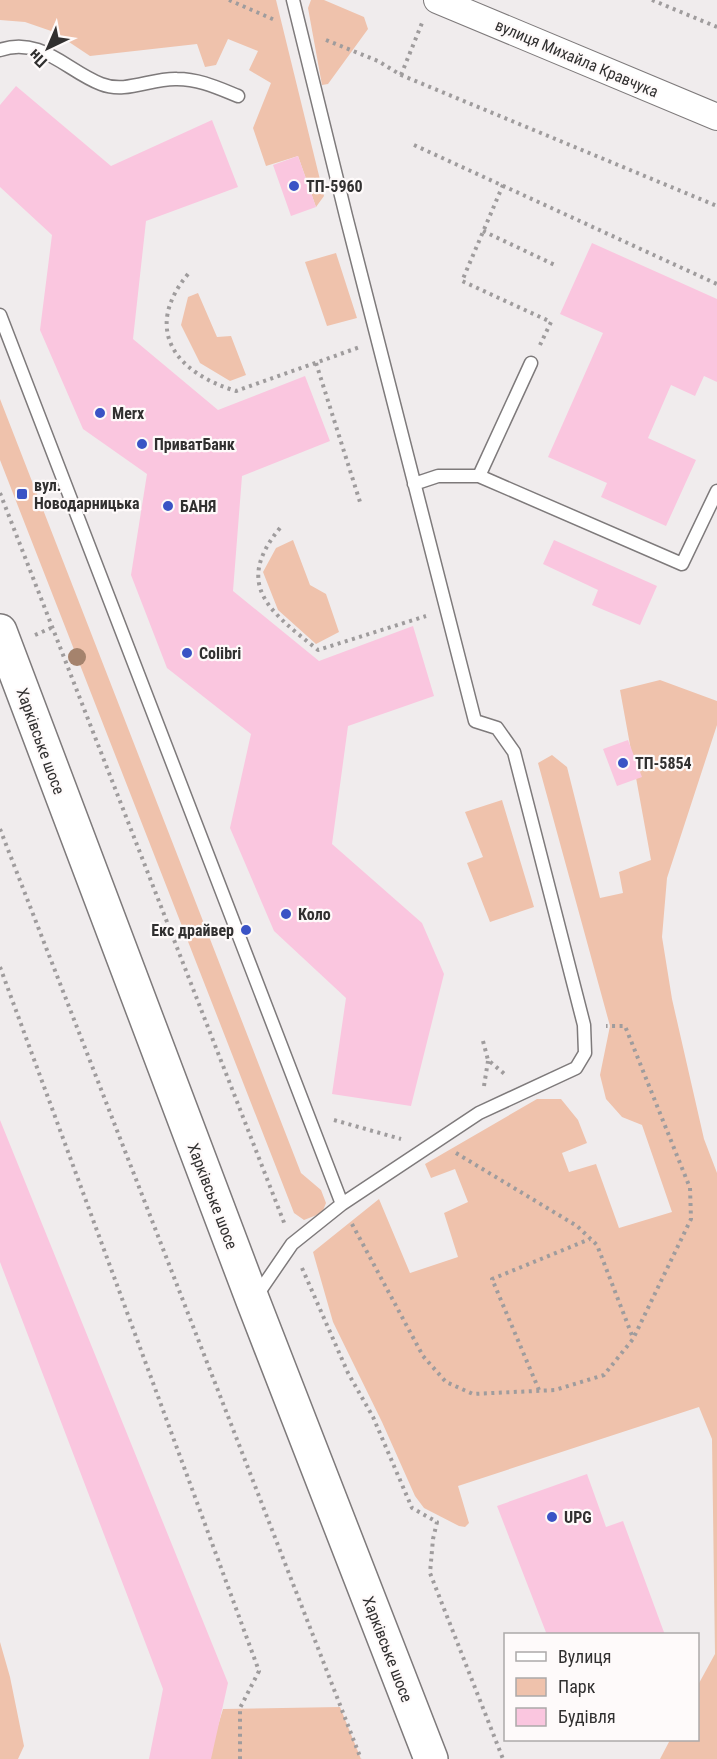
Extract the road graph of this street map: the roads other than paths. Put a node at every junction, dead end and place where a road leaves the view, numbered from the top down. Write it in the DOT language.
graph roads {
  1 [pos="293,0"];
  2 [pos="437,0"];
  3 [pos="0,50"];
  4 [pos="238,96"];
  5 [pos="717,117"];
  6 [pos="0,315"];
  7 [pos="531,363"];
  8 [pos="479,476"];
  9 [pos="414,484"];
  10 [pos="717,491"];
  11 [pos="0,631"];
  12 [pos="342,1204"];
  13 [pos="253,1301"];
  14 [pos="431,1759"];
  1 -- 9 [label="lane"];
  2 -- 5 [label="street, вулиця Михайла Кравчука"];
  3 -- 4 [label="lane"];
  6 -- 12 [label="lane"];
  7 -- 8 [label="lane"];
  8 -- 9 [label="lane"];
  8 -- 10 [label="lane"];
  9 -- 12 [label="lane"];
  11 -- 13 [label="main road, Харківське шосе"];
  12 -- 13 [label="lane"];
  13 -- 14 [label="main road, Харківське шосе"];
}
